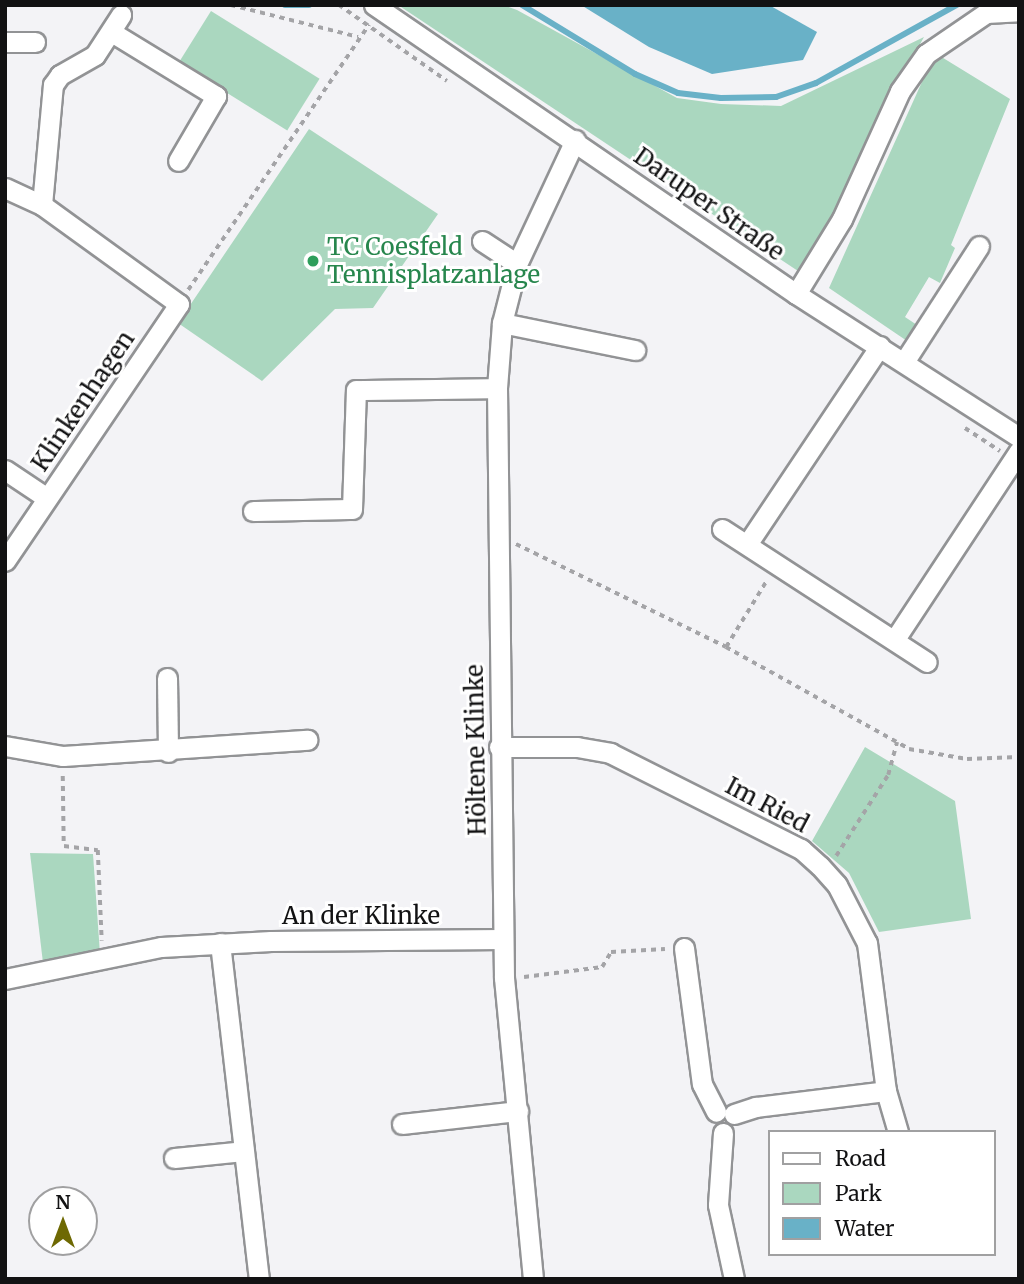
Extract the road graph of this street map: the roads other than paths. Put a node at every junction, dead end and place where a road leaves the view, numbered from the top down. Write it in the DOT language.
graph roads {
  1 [pos="377,8"];
  2 [pos="1019,11"];
  3 [pos="5,41"];
  4 [pos="35,42"];
  5 [pos="575,140"];
  6 [pos="177,161"];
  7 [pos="5,188"];
  8 [pos="43,205"];
  9 [pos="482,241"];
  10 [pos="979,246"];
  11 [pos="517,264"];
  12 [pos="796,294"];
  13 [pos="502,324"];
  14 [pos="880,346"];
  15 [pos="635,350"];
  16 [pos="904,362"];
  17 [pos="497,388"];
  18 [pos="1019,437"];
  19 [pos="1019,451"];
  20 [pos="5,470"];
  21 [pos="47,498"];
  22 [pos="253,511"];
  23 [pos="722,529"];
  24 [pos="748,543"];
  25 [pos="5,561"];
  26 [pos="895,639"];
  27 [pos="928,662"];
  28 [pos="167,678"];
  29 [pos="307,740"];
  30 [pos="5,746"];
  31 [pos="499,747"];
  32 [pos="168,752"];
  33 [pos="503,939"];
  34 [pos="220,943"];
  35 [pos="684,948"];
  36 [pos="5,979"];
  37 [pos="886,1091"];
  38 [pos="518,1111"];
  39 [pos="725,1113"];
  40 [pos="402,1124"];
  41 [pos="897,1130"];
  42 [pos="244,1151"];
  43 [pos="174,1158"];
  44 [pos="259,1279"];
  45 [pos="533,1279"];
  46 [pos="734,1279"];
  1 -- 5 [label="street, Daruper Straße"];
  2 -- 12 [label="street"];
  3 -- 4 [label="street"];
  5 -- 11 [label="street, Höltene Klinke"];
  5 -- 12 [label="street, Daruper Straße"];
  6 -- 8 [label="street"];
  7 -- 8 [label="street"];
  8 -- 21 [label="street, Klinkenhagen"];
  9 -- 11 [label="street"];
  10 -- 16 [label="street"];
  11 -- 13 [label="street, Höltene Klinke"];
  12 -- 14 [label="street, Daruper Straße"];
  13 -- 15 [label="street"];
  13 -- 17 [label="street, Höltene Klinke"];
  14 -- 16 [label="street, Daruper Straße"];
  14 -- 24 [label="street"];
  16 -- 18 [label="street, Daruper Straße"];
  17 -- 22 [label="street"];
  17 -- 31 [label="street, Höltene Klinke"];
  19 -- 26 [label="street"];
  20 -- 21 [label="street"];
  21 -- 25 [label="street, Klinkenhagen"];
  23 -- 24 [label="street"];
  24 -- 26 [label="street"];
  26 -- 27 [label="street"];
  28 -- 32 [label="street"];
  29 -- 32 [label="street"];
  30 -- 32 [label="street"];
  31 -- 33 [label="street, Höltene Klinke"];
  31 -- 37 [label="street, Im Ried"];
  33 -- 34 [label="street, An der Klinke"];
  33 -- 38 [label="street, Höltene Klinke"];
  34 -- 36 [label="street, An der Klinke"];
  34 -- 42 [label="street"];
  35 -- 39 [label="street"];
  37 -- 39 [label="street"];
  37 -- 41 [label="street, Im Ried"];
  38 -- 40 [label="street"];
  38 -- 45 [label="street, Höltene Klinke"];
  39 -- 46 [label="street"];
  42 -- 43 [label="street"];
  42 -- 44 [label="street"];
}
